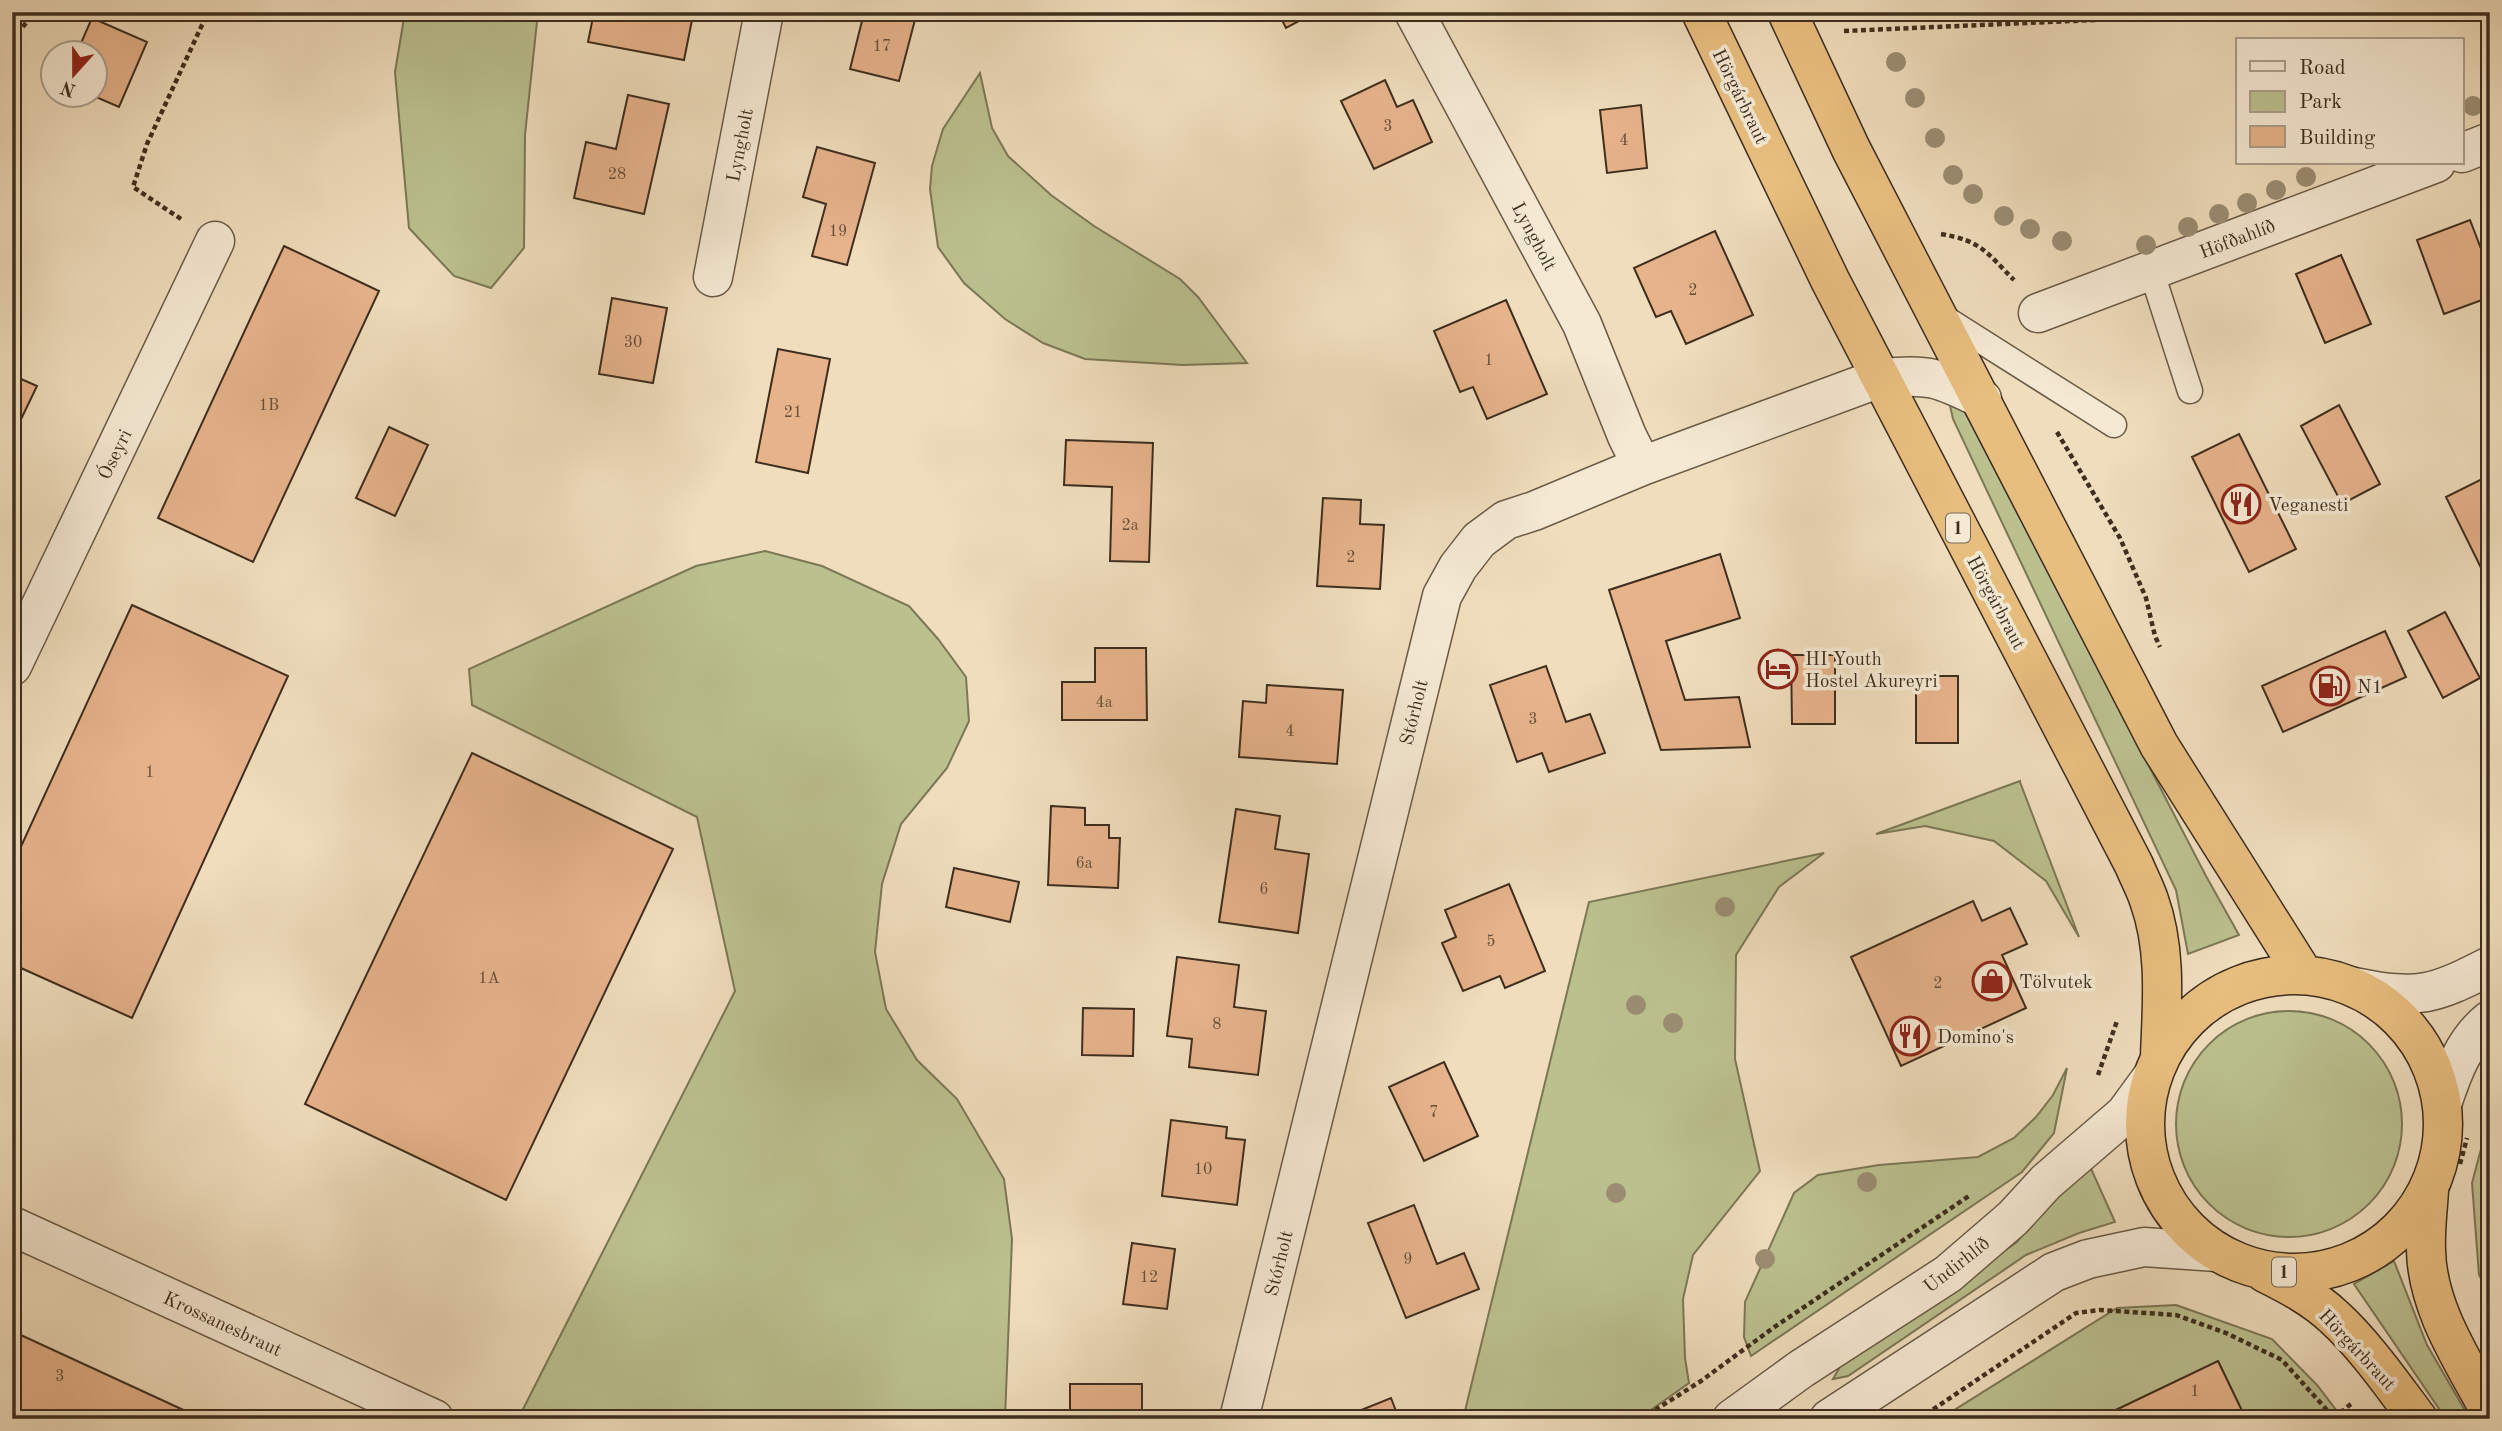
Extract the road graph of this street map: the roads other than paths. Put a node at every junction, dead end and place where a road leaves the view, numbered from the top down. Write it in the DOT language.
graph roads {
  1 [pos="764,12"];
  2 [pos="1414,12"];
  3 [pos="1701,12"];
  4 [pos="1787,12"];
  5 [pos="2490,142"];
  6 [pos="2464,152"];
  7 [pos="2433,164"];
  8 [pos="215,241"];
  9 [pos="2151,270"];
  10 [pos="713,278"];
  11 [pos="1936,313"];
  12 [pos="2038,313"];
  13 [pos="1880,378"];
  14 [pos="2190,391"];
  15 [pos="1982,398"];
  16 [pos="2114,425"];
  17 [pos="1642,466"];
  18 [pos="12,666"];
  19 [pos="2490,966"];
  20 [pos="2304,975"];
  21 [pos="2355,987"];
  22 [pos="2490,1020"];
  23 [pos="2156,1067"];
  24 [pos="2442,1104"];
  25 [pos="2429,1187"];
  26 [pos="12,1226"];
  27 [pos="2217,1252"];
  28 [pos="2253,1268"];
  29 [pos="2490,1411"];
  30 [pos="434,1419"];
  31 [pos="1239,1419"];
  32 [pos="1732,1419"];
  33 [pos="1829,1419"];
  34 [pos="2418,1419"];
  1 -- 10 [label="street, Lyngholt"];
  2 -- 17 [label="street, Lyngholt"];
  3 -- 13 [label="highway, Hörgárbraut / 1"];
  4 -- 11 [label="highway"];
  5 -- 6 [label="street"];
  7 -- 9 [label="street, Höfðahlíð"];
  8 -- 18 [label="street, Óseyri"];
  9 -- 12 [label="street, Höfðahlíð"];
  9 -- 14 [label="lane"];
  11 -- 15 [label="highway"];
  11 -- 16 [label="lane"];
  13 -- 15 [label="street, Stórholt"];
  13 -- 17 [label="street, Stórholt"];
  13 -- 23 [label="highway, Hörgárbraut / 1"];
  15 -- 20 [label="highway"];
  17 -- 31 [label="street, Stórholt"];
  19 -- 21 [label="street"];
  20 -- 21 [label="highway, Hörgárbraut / 1"];
  20 -- 23 [label="highway, Hörgárbraut / 1"];
  21 -- 24 [label="highway, Hörgárbraut / 1"];
  22 -- 24 [label="street"];
  23 -- 27 [label="highway, Hörgárbraut / 1"];
  23 -- 32 [label="street, Undirhlíð"];
  24 -- 25 [label="highway, Hörgárbraut / 1"];
  25 -- 28 [label="highway, Hörgárbraut / 1"];
  25 -- 29 [label="highway, Hörgárbraut / 1"];
  26 -- 30 [label="street, Krossanesbraut"];
  27 -- 28 [label="highway, Hörgárbraut / 1"];
  27 -- 33 [label="street"];
  28 -- 34 [label="highway, Hörgárbraut / 1"];
}
